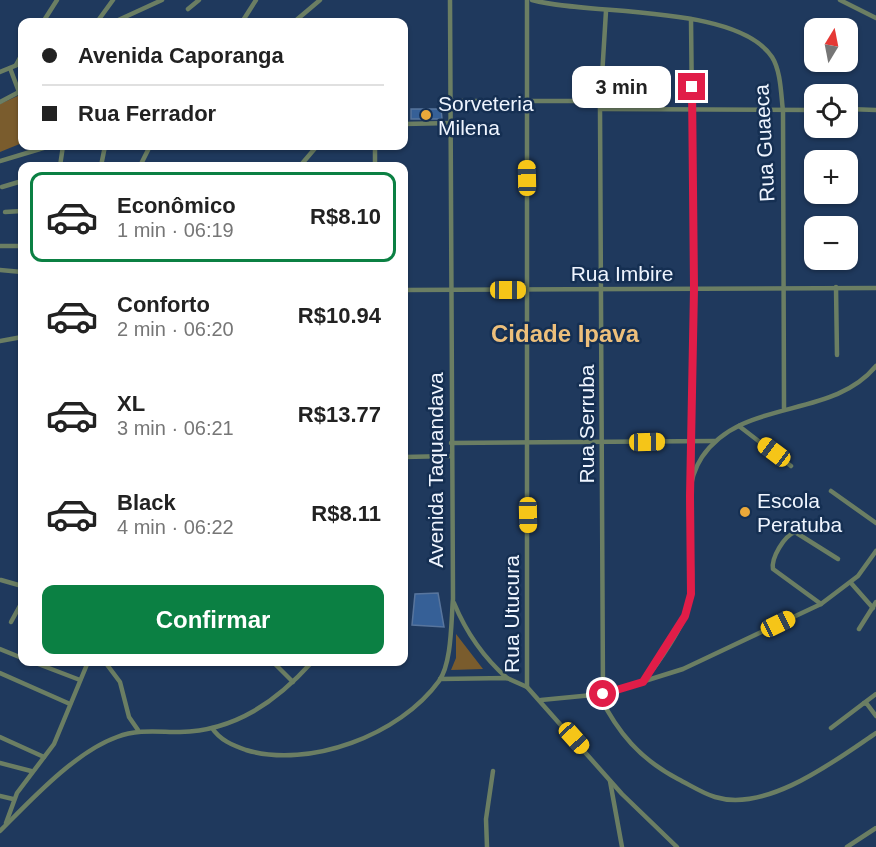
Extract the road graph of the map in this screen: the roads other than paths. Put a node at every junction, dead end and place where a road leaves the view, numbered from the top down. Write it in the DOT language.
graph roads {
  1 [pos="57,0"];
  2 [pos="113,0"];
  3 [pos="162,0"];
  4 [pos="199,0"];
  5 [pos="256,0"];
  6 [pos="320,0"];
  7 [pos="450,0"];
  8 [pos="527,0"];
  9 [pos="532,0"];
  10 [pos="840,0"];
  11 [pos="188,9"];
  12 [pos="606,11"];
  13 [pos="45,18"];
  14 [pos="100,18"];
  15 [pos="123,18"];
  16 [pos="245,18"];
  17 [pos="300,18"];
  18 [pos="876,18"];
  19 [pos="691,19"];
  20 [pos="18,61"];
  21 [pos="16,65"];
  22 [pos="10,68"];
  23 [pos="0,72"];
  24 [pos="18,89"];
  25 [pos="18,93"];
  26 [pos="451,101"];
  27 [pos="601,101"];
  28 [pos="0,102"];
  29 [pos="527,102"];
  30 [pos="600,109"];
  31 [pos="858,109"];
  32 [pos="692,110"];
  33 [pos="804,110"];
  34 [pos="876,110"];
  35 [pos="783,111"];
  36 [pos="451,123"];
  37 [pos="408,124"];
  38 [pos="37,150"];
  39 [pos="314,150"];
  40 [pos="0,161"];
  41 [pos="303,162"];
  42 [pos="18,182"];
  43 [pos="2,187"];
  44 [pos="18,211"];
  45 [pos="5,212"];
  46 [pos="0,246"];
  47 [pos="18,246"];
  48 [pos="0,270"];
  49 [pos="18,272"];
  50 [pos="837,287"];
  51 [pos="784,288"];
  52 [pos="876,288"];
  53 [pos="527,289"];
  54 [pos="694,289"];
  55 [pos="408,290"];
  56 [pos="450,290"];
  57 [pos="603,290"];
  58 [pos="18,338"];
  59 [pos="0,341"];
  60 [pos="837,355"];
  61 [pos="876,366"];
  62 [pos="784,408"];
  63 [pos="739,426"];
  64 [pos="715,441"];
  65 [pos="528,442"];
  66 [pos="692,442"];
  67 [pos="451,443"];
  68 [pos="603,443"];
  69 [pos="450,456"];
  70 [pos="408,457"];
  71 [pos="791,466"];
  72 [pos="692,474"];
  73 [pos="831,491"];
  74 [pos="876,523"];
  75 [pos="876,551"];
  76 [pos="838,559"];
  77 [pos="0,580"];
  78 [pos="851,583"];
  79 [pos="18,585"];
  80 [pos="453,599"];
  81 [pos="876,602"];
  82 [pos="821,604"];
  83 [pos="873,608"];
  84 [pos="18,609"];
  85 [pos="11,622"];
  86 [pos="859,629"];
  87 [pos="0,649"];
  88 [pos="18,656"];
  89 [pos="43,666"];
  90 [pos="86,666"];
  91 [pos="108,666"];
  92 [pos="277,666"];
  93 [pos="308,666"];
  94 [pos="0,674"];
  95 [pos="507,678"];
  96 [pos="440,679"];
  97 [pos="80,680"];
  98 [pos="293,682"];
  99 [pos="643,682"];
  100 [pos="527,687"];
  101 [pos="601,694"];
  102 [pos="876,694"];
  103 [pos="542,700"];
  104 [pos="70,704"];
  105 [pos="864,704"];
  106 [pos="876,716"];
  107 [pos="212,728"];
  108 [pos="831,728"];
  109 [pos="138,730"];
  110 [pos="876,733"];
  111 [pos="0,737"];
  112 [pos="44,757"];
  113 [pos="0,763"];
  114 [pos="31,771"];
  115 [pos="493,771"];
  116 [pos="609,778"];
  117 [pos="0,796"];
  118 [pos="13,800"];
  119 [pos="6,825"];
  120 [pos="876,828"];
  121 [pos="0,831"];
  122 [pos="487,847"];
  123 [pos="622,847"];
  124 [pos="677,847"];
  125 [pos="847,847"];
  1 -- 13 [label="street"];
  2 -- 14 [label="street"];
  3 -- 15 [label="street"];
  4 -- 11 [label="street"];
  5 -- 16 [label="street"];
  6 -- 17 [label="street"];
  7 -- 26 [label="street, Avenida Taquandava"];
  8 -- 29 [label="street, Rua Utucura"];
  9 -- 12 [label="street, Rua Guaeca"];
  10 -- 18 [label="street"];
  12 -- 19 [label="street, Rua Guaeca"];
  12 -- 27 [label="street, Rua Serruba"];
  19 -- 32 [label="street"];
  19 -- 35 [label="street, Rua Guaeca"];
  20 -- 21 [label="street"];
  21 -- 22 [label="street"];
  22 -- 23 [label="street"];
  22 -- 24 [label="street"];
  25 -- 28 [label="street"];
  26 -- 29 [label="street"];
  26 -- 36 [label="street, Avenida Taquandava"];
  27 -- 29 [label="street"];
  27 -- 30 [label="street, Rua Serruba"];
  29 -- 53 [label="street, Rua Utucura"];
  30 -- 32 [label="street"];
  30 -- 57 [label="street, Rua Serruba"];
  31 -- 34 [label="street"];
  32 -- 35 [label="street"];
  32 -- 54 [label="street"];
  33 -- 35 [label="street"];
  35 -- 51 [label="street, Rua Guaeca"];
  36 -- 37 [label="street"];
  36 -- 56 [label="street, Avenida Taquandava"];
  38 -- 40 [label="street"];
  39 -- 41 [label="street"];
  42 -- 43 [label="street"];
  44 -- 45 [label="street"];
  46 -- 47 [label="street"];
  48 -- 49 [label="street"];
  50 -- 51 [label="street, Rua Imbire"];
  50 -- 52 [label="street, Rua Imbire"];
  50 -- 60 [label="street"];
  51 -- 54 [label="street, Rua Imbire"];
  51 -- 62 [label="street, Rua Guaeca"];
  53 -- 56 [label="street, Rua Imbire"];
  53 -- 57 [label="street, Rua Imbire"];
  53 -- 65 [label="street, Rua Utucura"];
  54 -- 57 [label="street, Rua Imbire"];
  54 -- 66 [label="street"];
  55 -- 56 [label="street, Rua Imbire"];
  56 -- 67 [label="street, Avenida Taquandava"];
  57 -- 68 [label="street, Rua Serruba"];
  58 -- 59 [label="street"];
  61 -- 62 [label="street"];
  62 -- 63 [label="street"];
  63 -- 64 [label="street"];
  63 -- 71 [label="street"];
  64 -- 66 [label="street"];
  64 -- 72 [label="street"];
  65 -- 67 [label="street"];
  65 -- 68 [label="street"];
  65 -- 100 [label="street, Rua Utucura"];
  66 -- 68 [label="street"];
  66 -- 72 [label="street"];
  67 -- 69 [label="street, Avenida Taquandava"];
  68 -- 101 [label="street, Rua Serruba"];
  69 -- 70 [label="street"];
  69 -- 80 [label="street, Avenida Taquandava"];
  72 -- 99 [label="street"];
  73 -- 74 [label="street"];
  75 -- 78 [label="street"];
  76 -- 82 [label="street"];
  77 -- 79 [label="street"];
  78 -- 82 [label="street"];
  78 -- 83 [label="street"];
  80 -- 95 [label="street"];
  80 -- 96 [label="street, Avenida Taquandava"];
  81 -- 83 [label="street"];
  82 -- 99 [label="street"];
  83 -- 86 [label="street"];
  84 -- 85 [label="street"];
  87 -- 88 [label="street"];
  89 -- 97 [label="street"];
  90 -- 97 [label="street"];
  91 -- 109 [label="street"];
  92 -- 98 [label="street"];
  93 -- 98 [label="street"];
  94 -- 104 [label="street"];
  95 -- 96 [label="street"];
  95 -- 100 [label="street"];
  96 -- 107 [label="street"];
  97 -- 104 [label="street"];
  98 -- 107 [label="street"];
  99 -- 101 [label="street"];
  100 -- 103 [label="street"];
  101 -- 103 [label="street"];
  101 -- 110 [label="street"];
  102 -- 105 [label="street"];
  103 -- 116 [label="street"];
  104 -- 112 [label="street"];
  105 -- 106 [label="street"];
  105 -- 108 [label="street"];
  107 -- 109 [label="street"];
  109 -- 119 [label="street"];
  111 -- 112 [label="street"];
  112 -- 114 [label="street"];
  113 -- 114 [label="street"];
  114 -- 118 [label="street"];
  115 -- 122 [label="street"];
  116 -- 123 [label="street"];
  116 -- 124 [label="street"];
  117 -- 118 [label="street"];
  118 -- 119 [label="street"];
  119 -- 121 [label="street"];
  120 -- 125 [label="street"];
}
